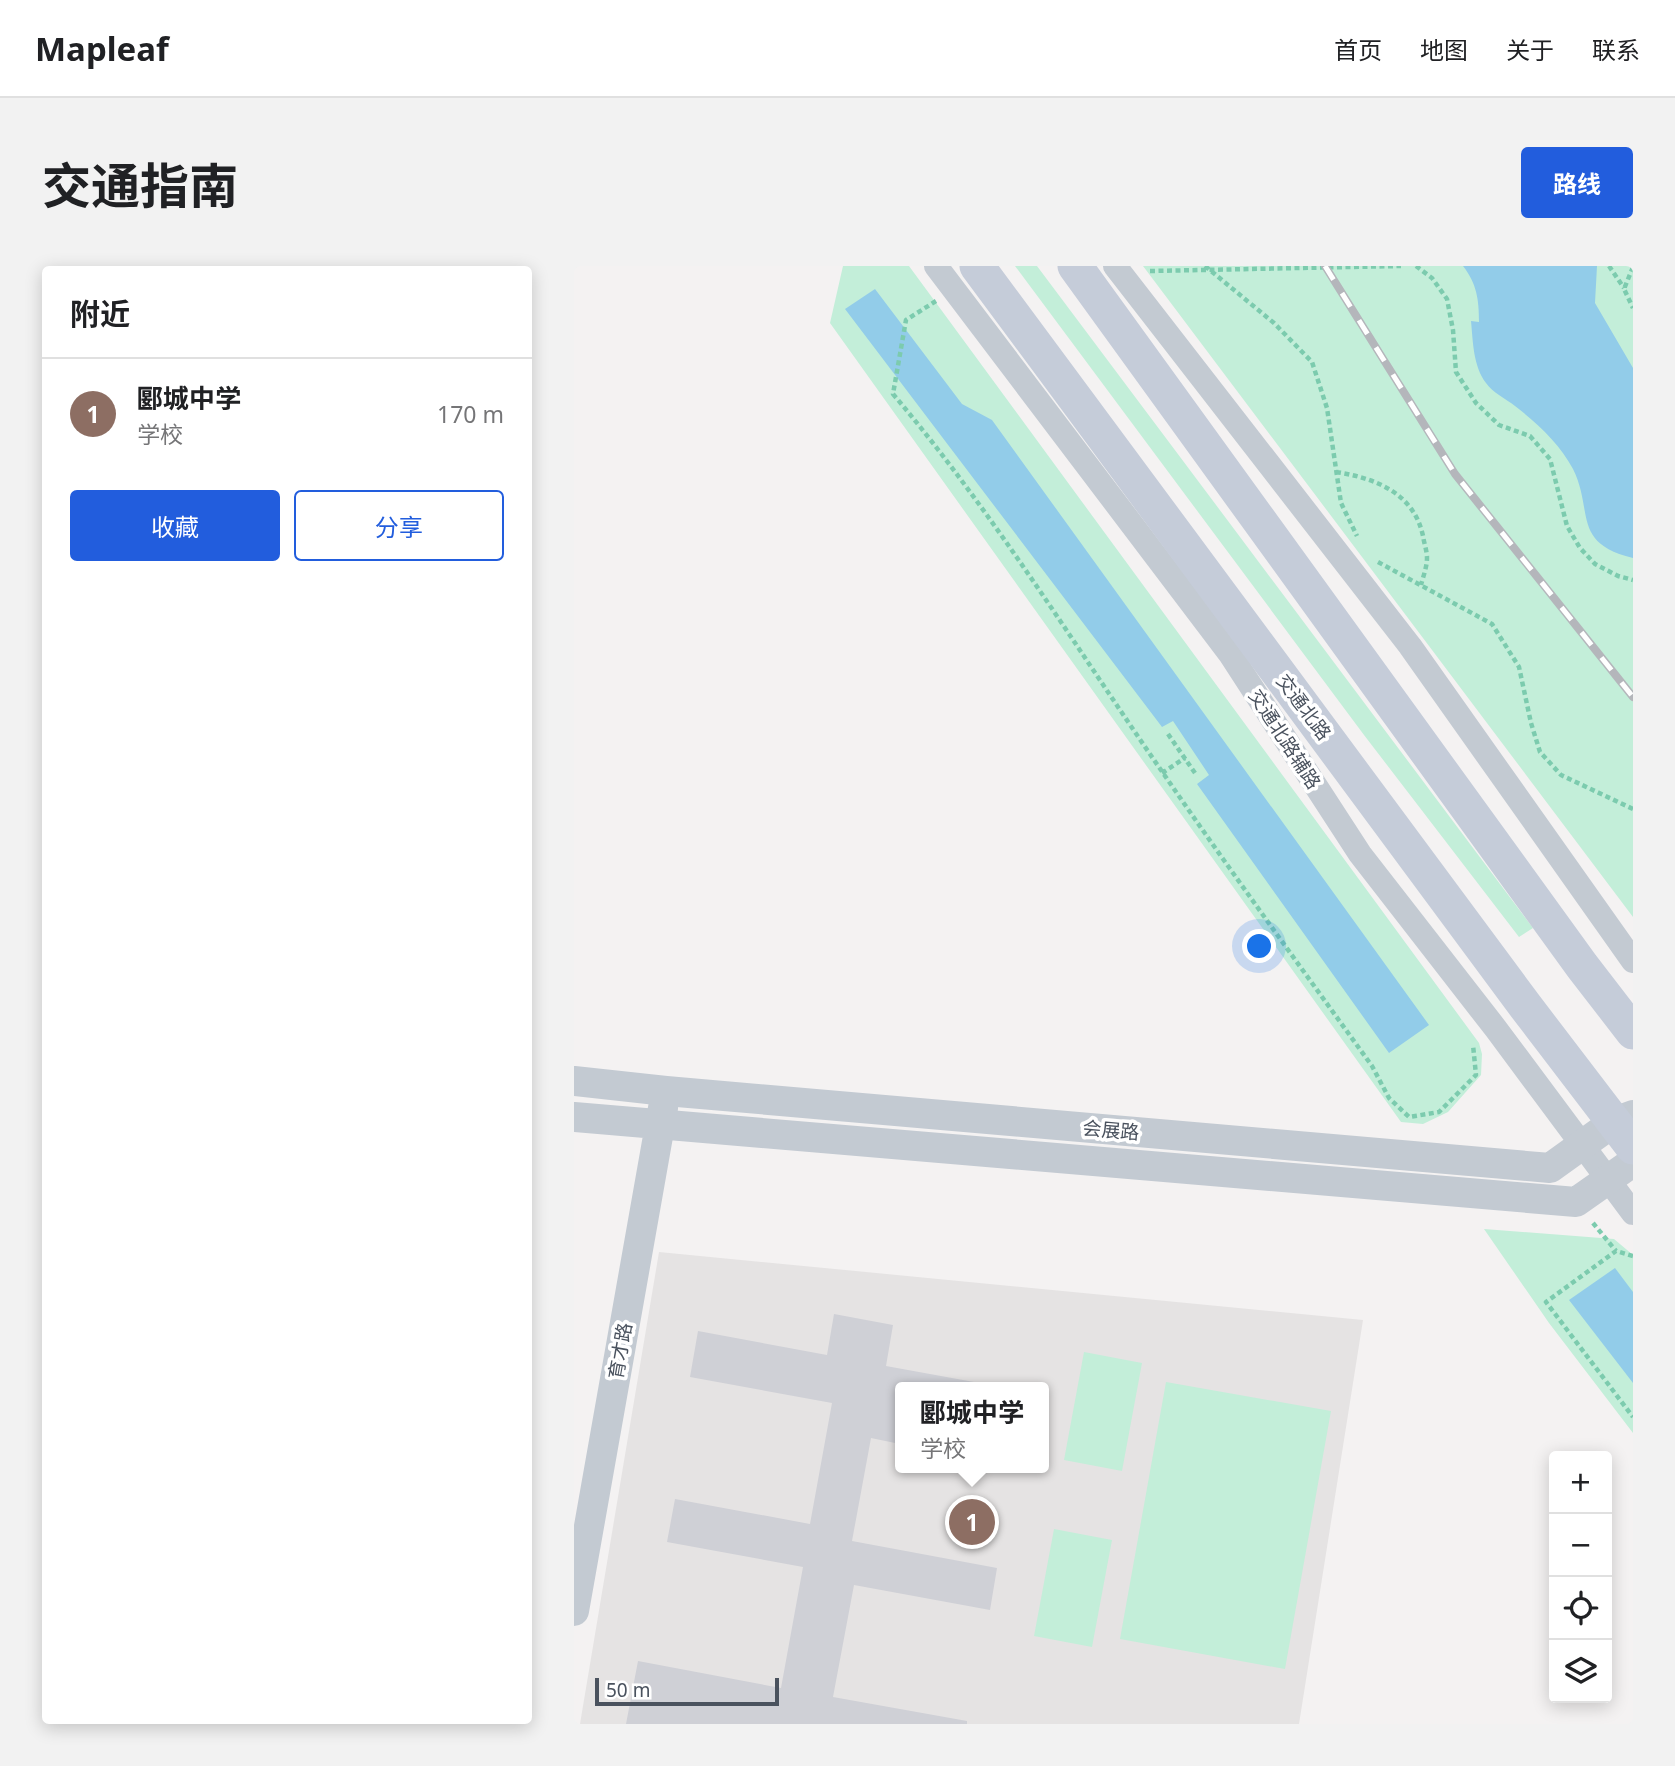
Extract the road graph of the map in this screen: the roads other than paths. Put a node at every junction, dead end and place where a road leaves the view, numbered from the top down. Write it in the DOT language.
graph roads {
  1 [pos="936,266"];
  2 [pos="1075,266"];
  3 [pos="1117,268"];
  4 [pos="966,278"];
  5 [pos="1633,961"];
  6 [pos="1633,1032"];
  7 [pos="574,1081"];
  8 [pos="666,1091"];
  9 [pos="574,1117"];
  10 [pos="660,1125"];
  11 [pos="1627,1128"];
  12 [pos="1582,1145"];
  13 [pos="1633,1162"];
  14 [pos="1608,1181"];
  15 [pos="1633,1213"];
  16 [pos="574,1611"];
  1 -- 4 [label="street, 交通北路辅路"];
  2 -- 6 [label="main road"];
  3 -- 5 [label="street"];
  4 -- 11 [label="main road, 交通北路"];
  4 -- 12 [label="street, 交通北路辅路"];
  7 -- 8 [label="street, 会展路"];
  8 -- 10 [label="street, 育才路"];
  8 -- 12 [label="street, 会展路"];
  9 -- 10 [label="street, 会展路"];
  10 -- 14 [label="street, 会展路"];
  10 -- 16 [label="street, 育才路"];
  11 -- 12 [label="street, 会展路"];
  12 -- 14 [label="street, 交通北路辅路"];
  13 -- 14 [label="street, 会展路"];
  14 -- 15 [label="street, 交通北路辅路"];
}
